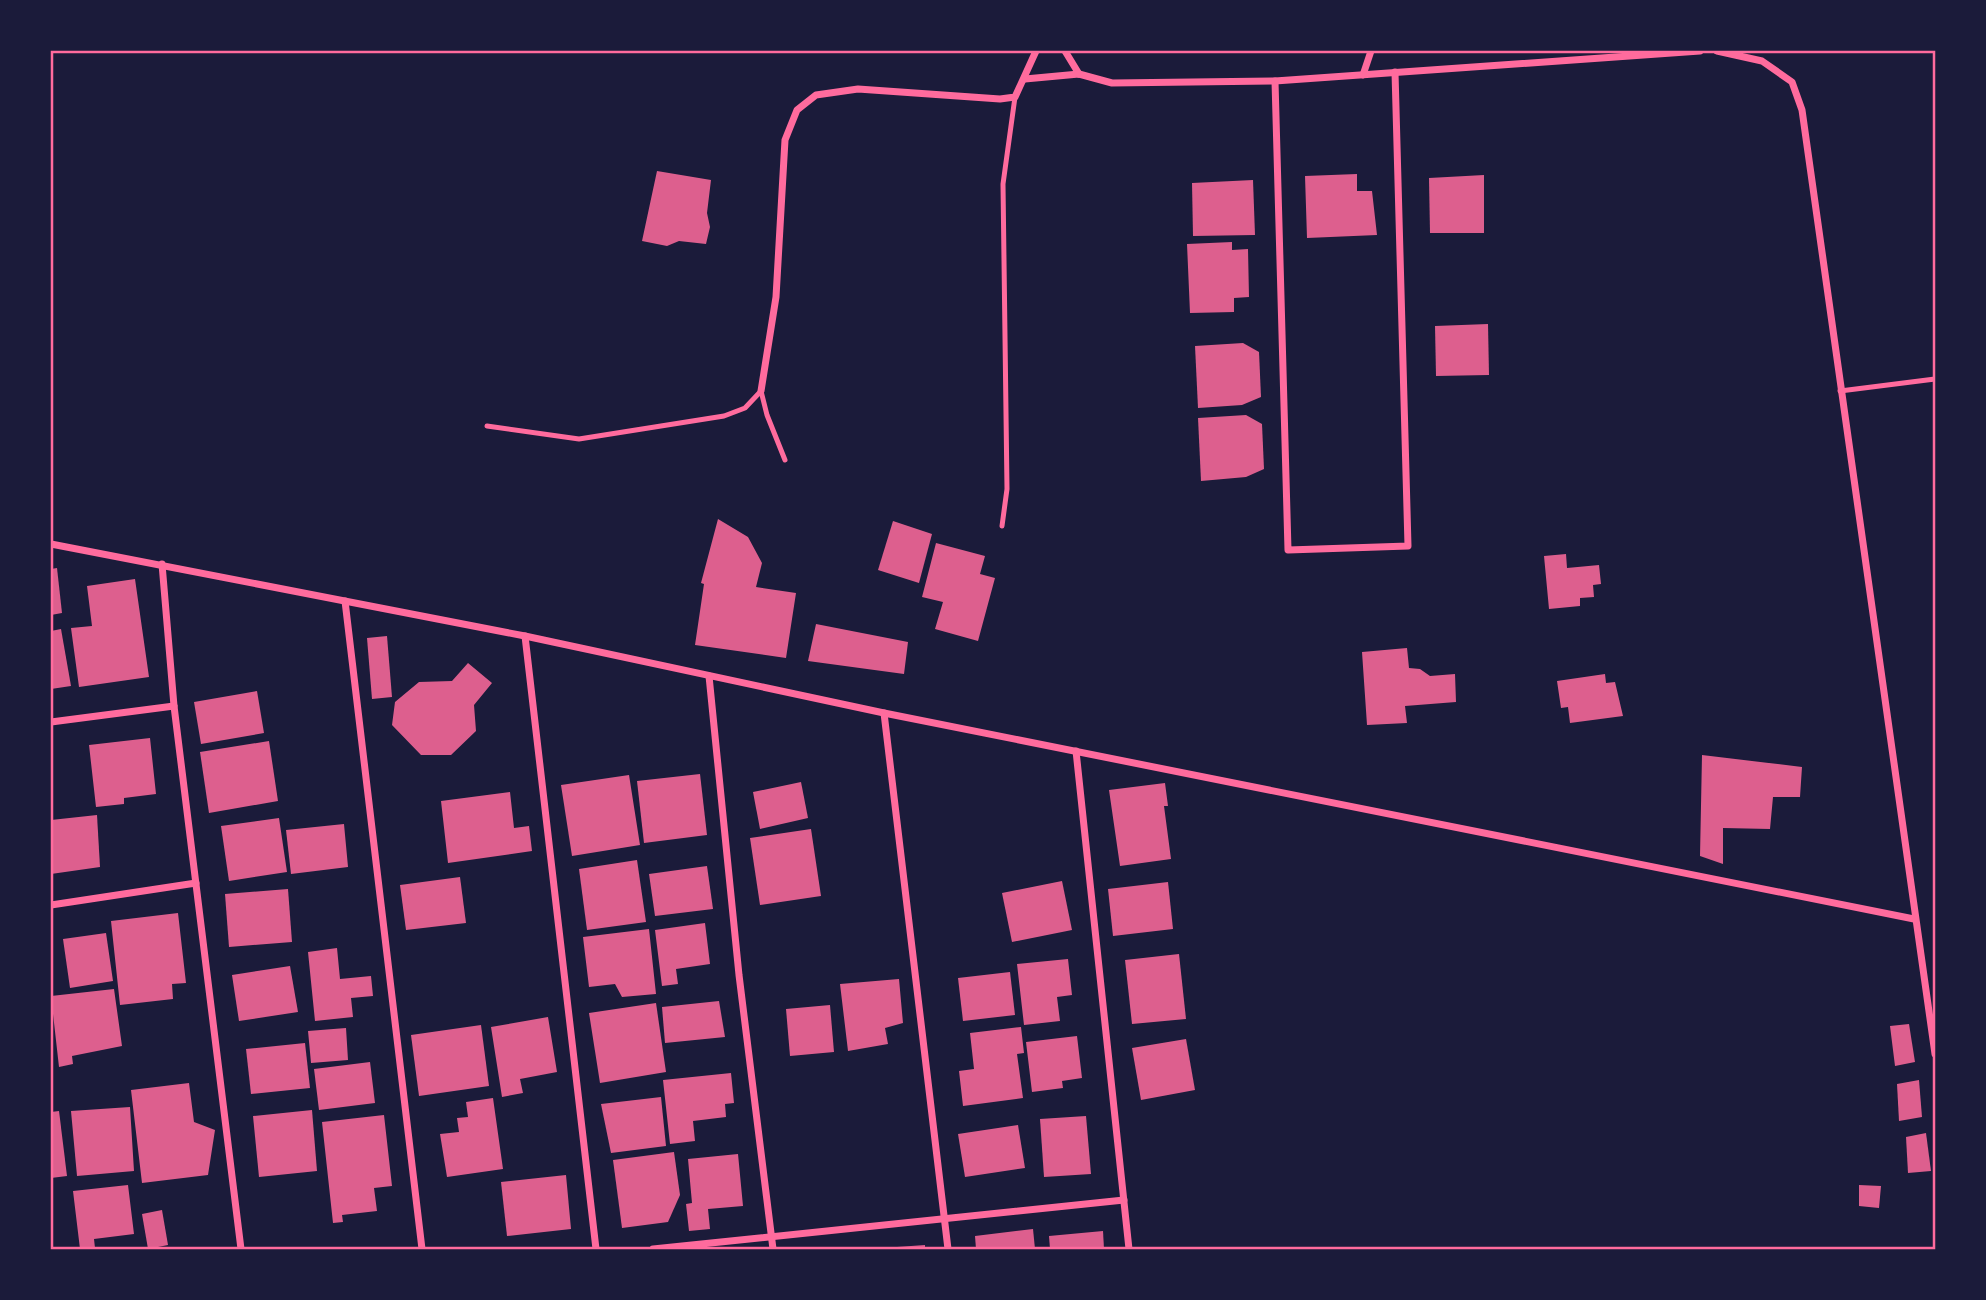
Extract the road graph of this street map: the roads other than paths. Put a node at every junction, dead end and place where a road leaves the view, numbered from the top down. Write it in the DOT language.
graph roads {
  1 [pos="1035,51"];
  2 [pos="1065,51"];
  3 [pos="1371,51"];
  4 [pos="1700,51"];
  5 [pos="1717,51"];
  6 [pos="1395,72"];
  7 [pos="1079,74"];
  8 [pos="1363,75"];
  9 [pos="1025,79"];
  10 [pos="1275,81"];
  11 [pos="1015,97"];
  12 [pos="1935,379"];
  13 [pos="761,391"];
  14 [pos="1840,391"];
  15 [pos="487,426"];
  16 [pos="785,460"];
  17 [pos="1002,526"];
  18 [pos="51,544"];
  19 [pos="162,564"];
  20 [pos="345,601"];
  21 [pos="524,636"];
  22 [pos="709,676"];
  23 [pos="174,706"];
  24 [pos="884,713"];
  25 [pos="51,722"];
  26 [pos="1076,751"];
  27 [pos="196,883"];
  28 [pos="51,905"];
  29 [pos="1914,919"];
  30 [pos="1935,1054"];
  31 [pos="1124,1200"];
  32 [pos="945,1219"];
  33 [pos="772,1236"];
  34 [pos="241,1249"];
  35 [pos="422,1249"];
  36 [pos="596,1249"];
  37 [pos="653,1249"];
  38 [pos="773,1249"];
  39 [pos="948,1249"];
  40 [pos="1129,1249"];
  1 -- 9 [label="street"];
  2 -- 7 [label="street"];
  3 -- 8 [label="street"];
  4 -- 6 [label="street"];
  5 -- 14 [label="street"];
  6 -- 8 [label="street"];
  6 -- 10 [label="street"];
  7 -- 9 [label="street"];
  7 -- 10 [label="street"];
  8 -- 10 [label="street"];
  9 -- 11 [label="street"];
  11 -- 13 [label="street"];
  11 -- 17 [label="lane"];
  12 -- 14 [label="lane"];
  13 -- 15 [label="lane"];
  13 -- 16 [label="lane"];
  14 -- 29 [label="street"];
  18 -- 19 [label="street"];
  19 -- 20 [label="street"];
  19 -- 23 [label="street"];
  20 -- 21 [label="street"];
  20 -- 35 [label="street"];
  21 -- 22 [label="street"];
  21 -- 36 [label="street"];
  22 -- 24 [label="street"];
  22 -- 33 [label="street"];
  23 -- 25 [label="street"];
  23 -- 27 [label="street"];
  24 -- 26 [label="street"];
  24 -- 32 [label="street"];
  26 -- 29 [label="street"];
  26 -- 31 [label="street"];
  27 -- 28 [label="street"];
  27 -- 34 [label="street"];
  29 -- 30 [label="street"];
  31 -- 32 [label="street"];
  31 -- 40 [label="street"];
  32 -- 33 [label="street"];
  32 -- 39 [label="street"];
  33 -- 37 [label="street"];
  33 -- 38 [label="street"];
}
